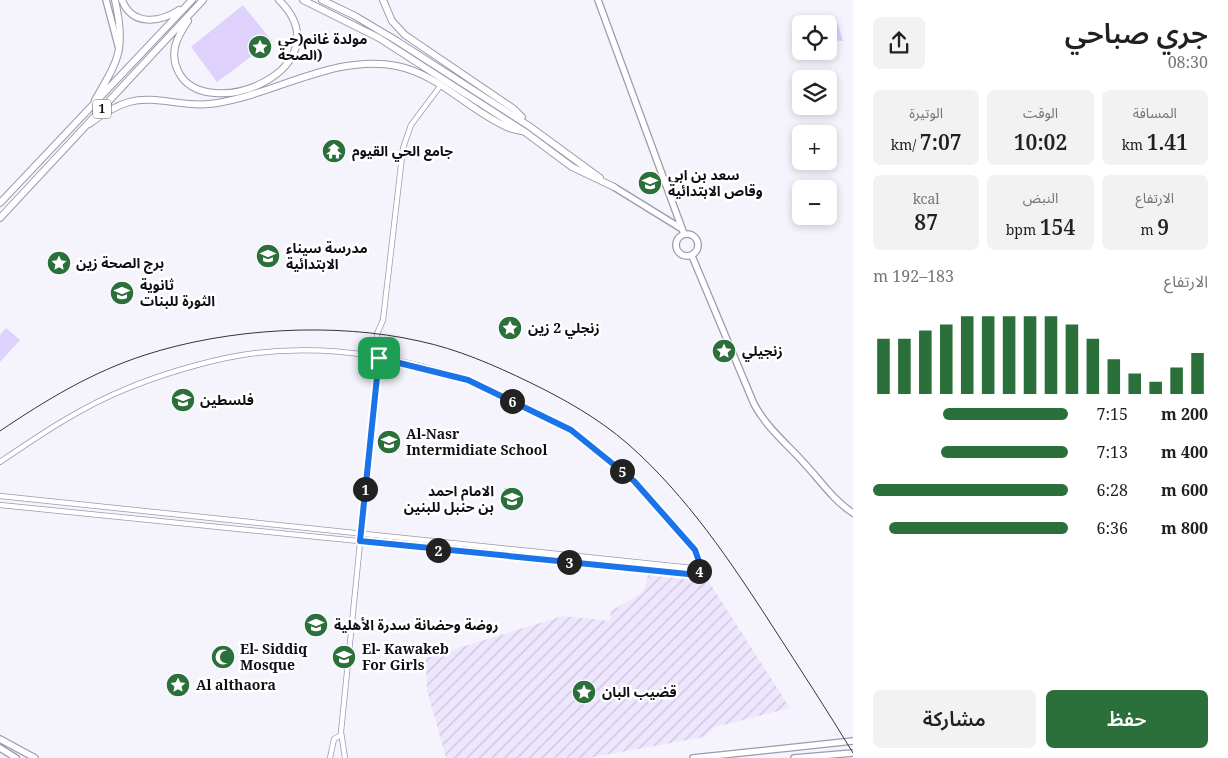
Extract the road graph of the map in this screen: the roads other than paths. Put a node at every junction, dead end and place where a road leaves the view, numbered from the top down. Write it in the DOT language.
graph roads {
  1 [pos="106,0"];
  2 [pos="115,0"];
  3 [pos="122,0"];
  4 [pos="192,0"];
  5 [pos="279,0"];
  6 [pos="303,0"];
  7 [pos="322,0"];
  8 [pos="383,0"];
  9 [pos="598,0"];
  10 [pos="202,2"];
  11 [pos="186,6"];
  12 [pos="120,51"];
  13 [pos="440,73"];
  14 [pos="441,85"];
  15 [pos="88,112"];
  16 [pos="89,124"];
  17 [pos="525,132"];
  18 [pos="614,187"];
  19 [pos="0,204"];
  20 [pos="0,218"];
  21 [pos="683,231"];
  22 [pos="692,256"];
  23 [pos="379,358"];
  24 [pos="0,462"];
  25 [pos="0,496"];
  26 [pos="0,505"];
  27 [pos="853,513"];
  28 [pos="361,534"];
  29 [pos="418,539"];
  30 [pos="360,541"];
  31 [pos="417,548"];
  32 [pos="644,562"];
  33 [pos="643,569"];
  34 [pos="702,570"];
  35 [pos="341,736"];
  36 [pos="1,739"];
  37 [pos="853,741"];
  38 [pos="3,750"];
  39 [pos="853,753"];
  40 [pos="2,758"];
  41 [pos="16,758"];
  42 [pos="35,758"];
  43 [pos="330,758"];
  44 [pos="345,758"];
  45 [pos="693,758"];
  46 [pos="794,758"];
  1 -- 12 [label="main road"];
  2 -- 12 [label="highway"];
  3 -- 11 [label="highway"];
  4 -- 11 [label="highway"];
  5 -- 10 [label="highway"];
  6 -- 13 [label="highway"];
  7 -- 13 [label="highway"];
  8 -- 13 [label="highway"];
  9 -- 21 [label="main road"];
  10 -- 16 [label="highway, 1"];
  11 -- 15 [label="highway"];
  12 -- 15 [label="highway"];
  13 -- 14 [label="highway"];
  13 -- 16 [label="highway"];
  13 -- 17 [label="highway"];
  13 -- 18 [label="highway"];
  14 -- 17 [label="highway"];
  14 -- 23 [label="street"];
  15 -- 19 [label="highway, 1"];
  16 -- 20 [label="highway, 1"];
  17 -- 18 [label="highway"];
  18 -- 21 [label="main road"];
  21 -- 22 [label="main road"];
  21 -- 22 [label="main road"];
  22 -- 27 [label="main road"];
  23 -- 24 [label="street"];
  23 -- 28 [label="street"];
  23 -- 34 [label="street"];
  25 -- 28 [label="street"];
  26 -- 30 [label="street"];
  28 -- 29 [label="street"];
  28 -- 30 [label="street"];
  29 -- 31 [label="street"];
  29 -- 32 [label="street"];
  30 -- 31 [label="street"];
  30 -- 35 [label="street"];
  31 -- 33 [label="street"];
  32 -- 33 [label="street"];
  32 -- 34 [label="street"];
  33 -- 34 [label="street"];
  35 -- 43 [label="street"];
  35 -- 44 [label="street"];
  36 -- 42 [label="main road"];
  37 -- 45 [label="main road"];
  38 -- 40 [label="street"];
  38 -- 41 [label="main road"];
  39 -- 46 [label="main road"];
}
